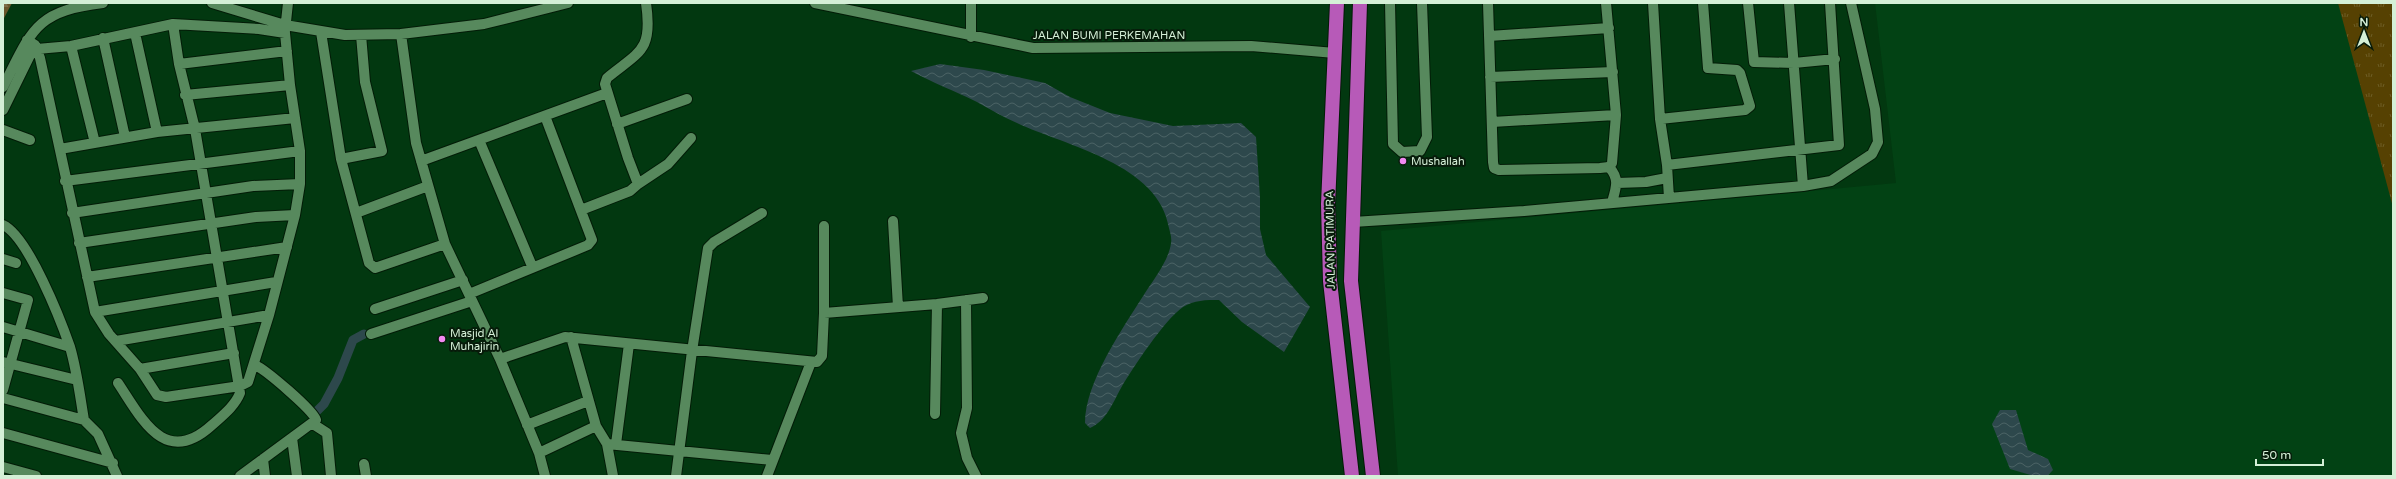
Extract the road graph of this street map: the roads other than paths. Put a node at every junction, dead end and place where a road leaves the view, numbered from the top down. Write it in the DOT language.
graph roads {
  1 [pos="103,3"];
  2 [pos="212,3"];
  3 [pos="288,3"];
  4 [pos="529,3"];
  5 [pos="568,3"];
  6 [pos="646,3"];
  7 [pos="815,3"];
  8 [pos="971,3"];
  9 [pos="1337,3"];
  10 [pos="1360,3"];
  11 [pos="1390,3"];
  12 [pos="1422,3"];
  13 [pos="1488,3"];
  14 [pos="1606,3"];
  15 [pos="1653,3"];
  16 [pos="1703,3"];
  17 [pos="1748,3"];
  18 [pos="1789,3"];
  19 [pos="1830,3"];
  20 [pos="1851,3"];
  21 [pos="534,12"];
  22 [pos="172,24"];
  23 [pos="1609,28"];
  24 [pos="285,29"];
  25 [pos="321,32"];
  26 [pos="135,33"];
  27 [pos="401,34"];
  28 [pos="361,36"];
  29 [pos="1488,36"];
  30 [pos="971,37"];
  31 [pos="103,38"];
  32 [pos="33,44"];
  33 [pos="71,46"];
  34 [pos="287,51"];
  35 [pos="1335,53"];
  36 [pos="1835,59"];
  37 [pos="1794,63"];
  38 [pos="179,64"];
  39 [pos="1613,72"];
  40 [pos="1490,77"];
  41 [pos="290,85"];
  42 [pos="3,87"];
  43 [pos="607,93"];
  44 [pos="185,95"];
  45 [pos="687,99"];
  46 [pos="3,110"];
  47 [pos="1616,115"];
  48 [pos="545,116"];
  49 [pos="295,118"];
  50 [pos="1660,119"];
  51 [pos="1492,122"];
  52 [pos="617,124"];
  53 [pos="195,129"];
  54 [pos="3,130"];
  55 [pos="157,132"];
  56 [pos="125,138"];
  57 [pos="691,138"];
  58 [pos="30,140"];
  59 [pos="479,140"];
  60 [pos="95,143"];
  61 [pos="60,149"];
  62 [pos="300,151"];
  63 [pos="1800,151"];
  64 [pos="341,158"];
  65 [pos="421,161"];
  66 [pos="199,163"];
  67 [pos="1668,165"];
  68 [pos="1609,167"];
  69 [pos="1667,178"];
  70 [pos="65,181"];
  71 [pos="1617,183"];
  72 [pos="300,184"];
  73 [pos="638,184"];
  74 [pos="428,186"];
  75 [pos="1803,186"];
  76 [pos="204,193"];
  77 [pos="1669,198"];
  78 [pos="1612,202"];
  79 [pos="581,210"];
  80 [pos="72,213"];
  81 [pos="356,213"];
  82 [pos="762,213"];
  83 [pos="295,215"];
  84 [pos="893,220"];
  85 [pos="1353,222"];
  86 [pos="210,224"];
  87 [pos="3,225"];
  88 [pos="824,226"];
  89 [pos="79,243"];
  90 [pos="445,244"];
  91 [pos="287,247"];
  92 [pos="215,256"];
  93 [pos="3,259"];
  94 [pos="16,263"];
  95 [pos="532,266"];
  96 [pos="86,277"];
  97 [pos="463,280"];
  98 [pos="276,282"];
  99 [pos="221,290"];
  100 [pos="3,293"];
  101 [pos="471,297"];
  102 [pos="984,298"];
  103 [pos="966,300"];
  104 [pos="937,304"];
  105 [pos="898,306"];
  106 [pos="375,309"];
  107 [pos="95,312"];
  108 [pos="824,313"];
  109 [pos="269,314"];
  110 [pos="227,322"];
  111 [pos="3,327"];
  112 [pos="20,332"];
  113 [pos="371,334"];
  114 [pos="571,337"];
  115 [pos="116,341"];
  116 [pos="629,344"];
  117 [pos="70,347"];
  118 [pos="692,351"];
  119 [pos="234,353"];
  120 [pos="500,359"];
  121 [pos="811,362"];
  122 [pos="6,363"];
  123 [pos="255,365"];
  124 [pos="140,369"];
  125 [pos="77,380"];
  126 [pos="118,383"];
  127 [pos="240,386"];
  128 [pos="3,390"];
  129 [pos="3,398"];
  130 [pos="588,401"];
  131 [pos="935,414"];
  132 [pos="84,420"];
  133 [pos="313,424"];
  134 [pos="527,425"];
  135 [pos="596,426"];
  136 [pos="3,433"];
  137 [pos="292,438"];
  138 [pos="612,444"];
  139 [pos="679,450"];
  140 [pos="539,453"];
  141 [pos="263,459"];
  142 [pos="772,460"];
  143 [pos="113,463"];
  144 [pos="364,464"];
  145 [pos="3,466"];
  146 [pos="543,475"];
  147 [pos="36,476"];
  148 [pos="117,476"];
  149 [pos="240,476"];
  150 [pos="265,476"];
  151 [pos="297,476"];
  152 [pos="331,476"];
  153 [pos="366,476"];
  154 [pos="613,476"];
  155 [pos="676,476"];
  156 [pos="767,476"];
  157 [pos="976,476"];
  158 [pos="1352,476"];
  159 [pos="1373,476"];
  1 -- 32 [label="street"];
  2 -- 24 [label="street"];
  3 -- 24 [label="street"];
  4 -- 21 [label="street"];
  5 -- 21 [label="street"];
  6 -- 43 [label="street"];
  7 -- 30 [label="street, JALAN BUMI PERKEMAHAN"];
  8 -- 30 [label="street"];
  9 -- 35 [label="highway, JALAN PATIMURA"];
  10 -- 85 [label="highway, JALAN PATIMURA"];
  11 -- 12 [label="street"];
  13 -- 29 [label="street"];
  14 -- 23 [label="street"];
  15 -- 50 [label="street"];
  16 -- 50 [label="street"];
  17 -- 37 [label="street"];
  18 -- 37 [label="street"];
  19 -- 36 [label="street"];
  20 -- 75 [label="street"];
  21 -- 27 [label="street"];
  22 -- 24 [label="street"];
  22 -- 26 [label="street"];
  22 -- 38 [label="street"];
  23 -- 29 [label="street"];
  23 -- 39 [label="street"];
  24 -- 25 [label="street"];
  24 -- 34 [label="street"];
  25 -- 28 [label="street"];
  25 -- 64 [label="street"];
  26 -- 31 [label="street"];
  26 -- 55 [label="street"];
  27 -- 28 [label="street"];
  27 -- 65 [label="street"];
  28 -- 64 [label="street"];
  29 -- 40 [label="street"];
  30 -- 35 [label="street, JALAN BUMI PERKEMAHAN"];
  31 -- 33 [label="street"];
  31 -- 56 [label="street"];
  32 -- 33 [label="street"];
  32 -- 42 [label="street"];
  32 -- 46 [label="street"];
  32 -- 61 [label="street"];
  33 -- 60 [label="street"];
  34 -- 38 [label="street"];
  34 -- 41 [label="street"];
  35 -- 158 [label="highway, JALAN PATIMURA"];
  36 -- 37 [label="street"];
  36 -- 63 [label="street"];
  37 -- 63 [label="street"];
  38 -- 44 [label="street"];
  39 -- 40 [label="street"];
  39 -- 47 [label="street"];
  40 -- 51 [label="street"];
  41 -- 44 [label="street"];
  41 -- 49 [label="street"];
  43 -- 48 [label="street"];
  43 -- 52 [label="street"];
  44 -- 53 [label="street"];
  45 -- 52 [label="street"];
  47 -- 51 [label="street"];
  47 -- 68 [label="street"];
  48 -- 59 [label="street"];
  48 -- 79 [label="street"];
  49 -- 53 [label="street"];
  49 -- 62 [label="street"];
  50 -- 67 [label="street"];
  51 -- 68 [label="street"];
  52 -- 73 [label="street"];
  53 -- 55 [label="street"];
  53 -- 66 [label="street"];
  54 -- 58 [label="street"];
  55 -- 56 [label="street"];
  56 -- 60 [label="street"];
  57 -- 73 [label="street"];
  59 -- 65 [label="street"];
  59 -- 95 [label="street"];
  60 -- 61 [label="street"];
  61 -- 70 [label="street"];
  62 -- 66 [label="street"];
  62 -- 72 [label="street"];
  63 -- 67 [label="street"];
  63 -- 75 [label="street"];
  64 -- 81 [label="street"];
  65 -- 74 [label="street"];
  66 -- 70 [label="street"];
  66 -- 76 [label="street"];
  67 -- 69 [label="street"];
  68 -- 71 [label="street"];
  69 -- 71 [label="street"];
  69 -- 77 [label="street"];
  70 -- 80 [label="street"];
  71 -- 78 [label="street"];
  72 -- 76 [label="street"];
  72 -- 83 [label="street"];
  73 -- 79 [label="street"];
  74 -- 81 [label="street"];
  74 -- 90 [label="street"];
  75 -- 77 [label="street"];
  76 -- 80 [label="street"];
  76 -- 86 [label="street"];
  77 -- 78 [label="street"];
  78 -- 85 [label="street"];
  79 -- 95 [label="street"];
  80 -- 89 [label="street"];
  81 -- 90 [label="street"];
  82 -- 118 [label="street"];
  83 -- 86 [label="street"];
  83 -- 91 [label="street"];
  84 -- 105 [label="street"];
  85 -- 159 [label="highway, JALAN PATIMURA"];
  86 -- 89 [label="street"];
  86 -- 92 [label="street"];
  87 -- 117 [label="street"];
  88 -- 108 [label="street"];
  89 -- 96 [label="street"];
  90 -- 97 [label="street"];
  91 -- 92 [label="street"];
  91 -- 98 [label="street"];
  92 -- 96 [label="street"];
  92 -- 99 [label="street"];
  93 -- 94 [label="street"];
  95 -- 101 [label="street"];
  96 -- 107 [label="street"];
  97 -- 101 [label="street"];
  97 -- 106 [label="street"];
  98 -- 99 [label="street"];
  98 -- 109 [label="street"];
  99 -- 107 [label="street"];
  99 -- 110 [label="street"];
  100 -- 112 [label="street"];
  101 -- 113 [label="street"];
  101 -- 120 [label="street"];
  102 -- 103 [label="street"];
  103 -- 104 [label="street"];
  103 -- 157 [label="street"];
  104 -- 105 [label="street"];
  104 -- 131 [label="street"];
  105 -- 108 [label="street"];
  107 -- 115 [label="street"];
  108 -- 121 [label="street"];
  109 -- 110 [label="street"];
  109 -- 123 [label="street"];
  110 -- 115 [label="street"];
  110 -- 119 [label="street"];
  111 -- 112 [label="street"];
  112 -- 117 [label="street"];
  112 -- 122 [label="street"];
  114 -- 116 [label="street"];
  114 -- 120 [label="street"];
  114 -- 130 [label="street"];
  115 -- 124 [label="street"];
  116 -- 118 [label="street"];
  116 -- 138 [label="street"];
  117 -- 125 [label="street"];
  118 -- 121 [label="street"];
  118 -- 139 [label="street"];
  119 -- 124 [label="street"];
  119 -- 127 [label="street"];
  120 -- 134 [label="street"];
  121 -- 142 [label="street"];
  122 -- 125 [label="street"];
  122 -- 128 [label="street"];
  123 -- 127 [label="street"];
  123 -- 133 [label="street"];
  124 -- 127 [label="street"];
  125 -- 132 [label="street"];
  126 -- 127 [label="street"];
  129 -- 132 [label="street"];
  130 -- 134 [label="street"];
  130 -- 135 [label="street"];
  132 -- 143 [label="street"];
  133 -- 137 [label="street"];
  133 -- 152 [label="street"];
  134 -- 140 [label="street"];
  135 -- 138 [label="street"];
  135 -- 140 [label="street"];
  136 -- 143 [label="street"];
  137 -- 141 [label="street"];
  137 -- 151 [label="street"];
  138 -- 139 [label="street"];
  138 -- 154 [label="street"];
  139 -- 142 [label="street"];
  139 -- 155 [label="street"];
  140 -- 146 [label="street"];
  141 -- 149 [label="street"];
  141 -- 150 [label="street"];
  142 -- 156 [label="street"];
  143 -- 148 [label="street"];
  144 -- 153 [label="street"];
  145 -- 147 [label="street"];
}
